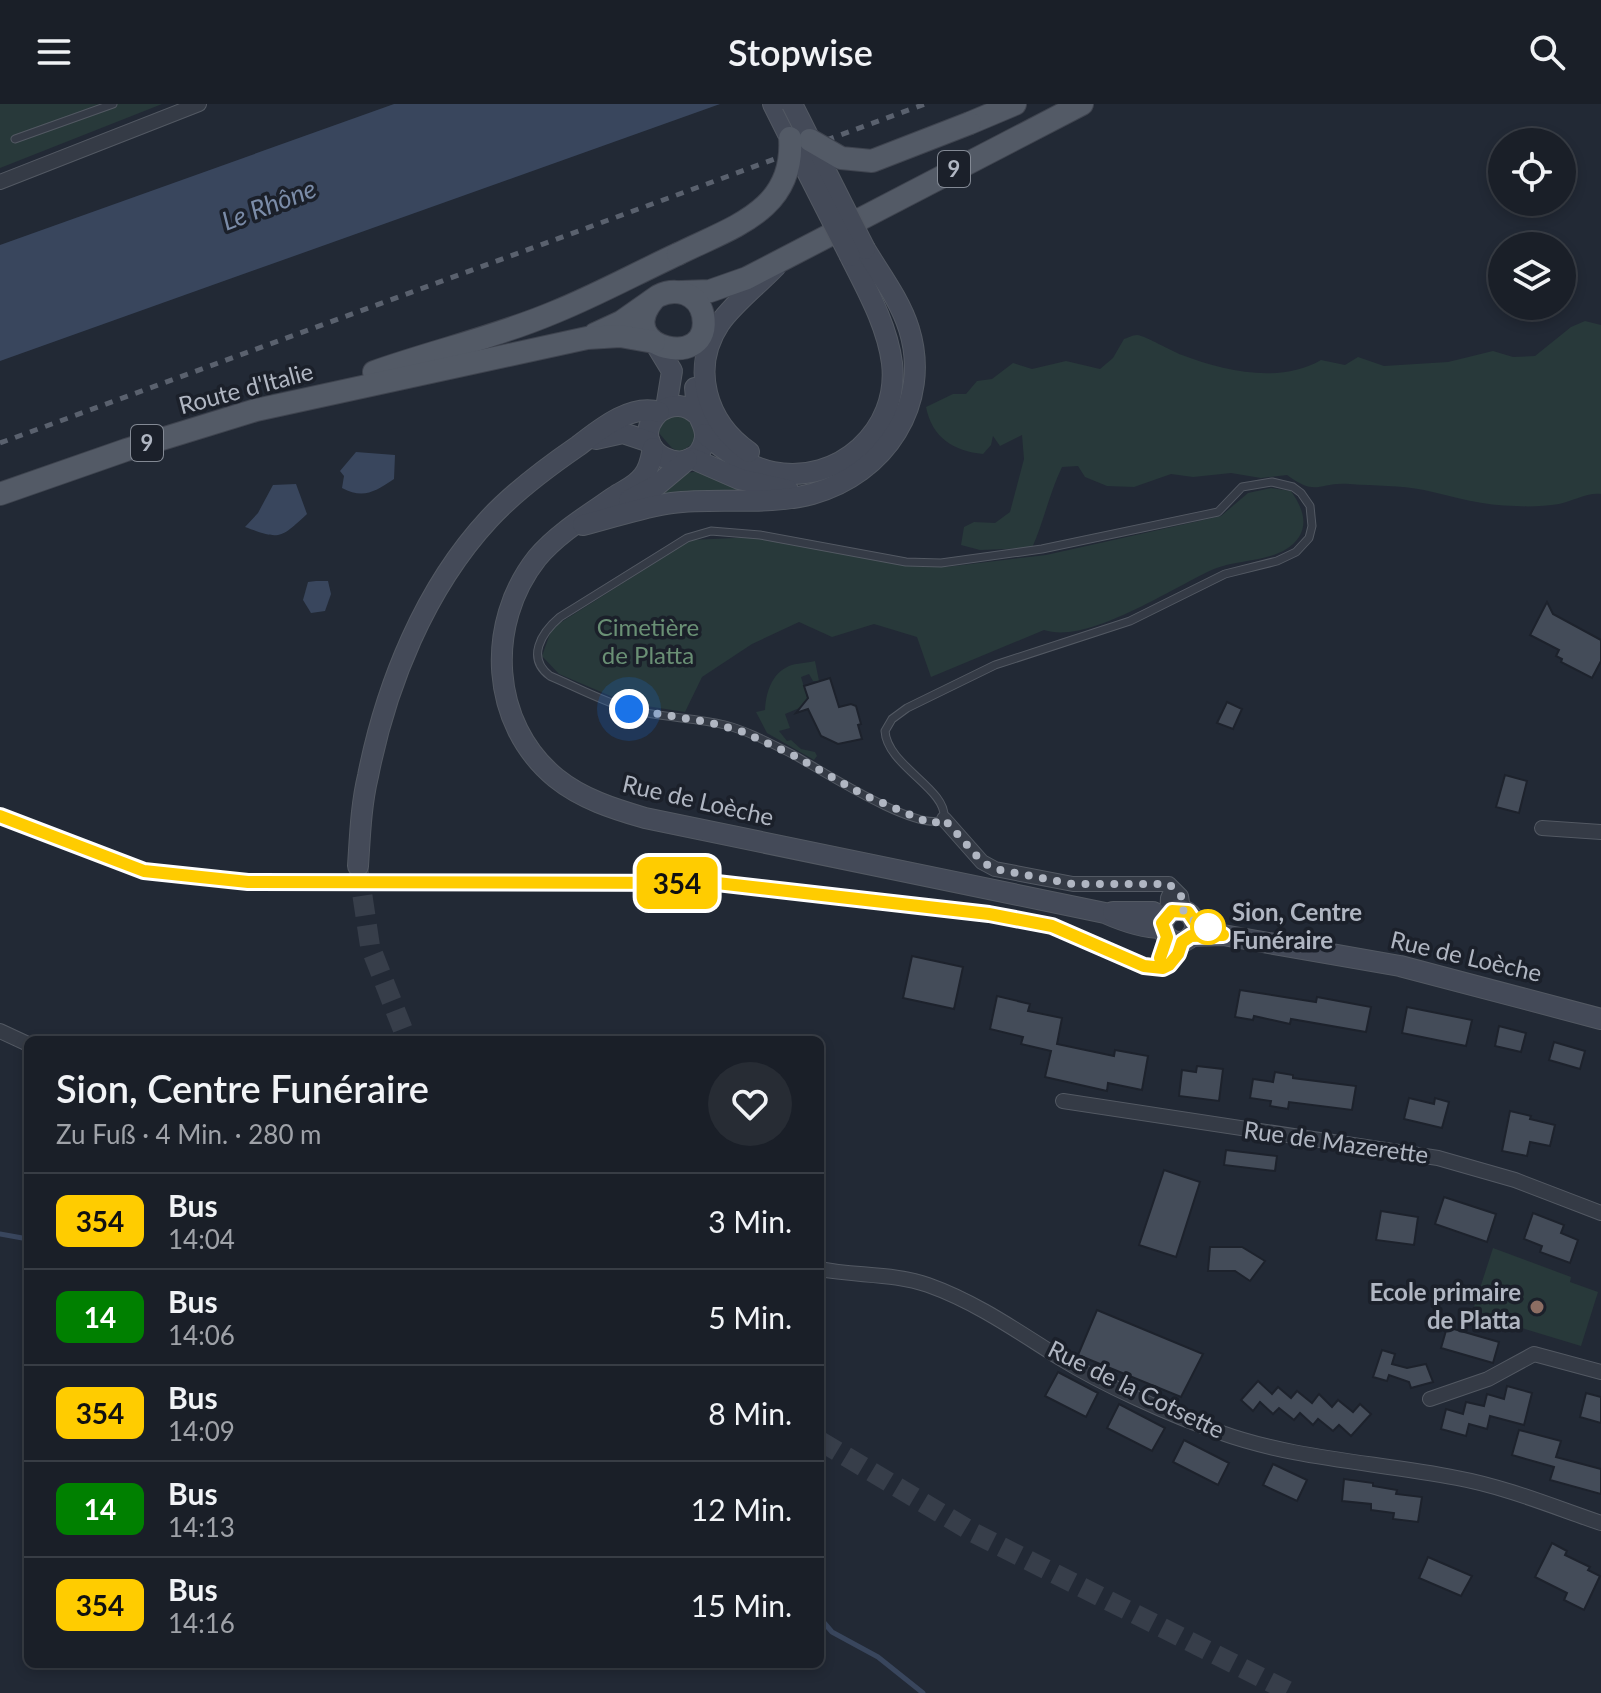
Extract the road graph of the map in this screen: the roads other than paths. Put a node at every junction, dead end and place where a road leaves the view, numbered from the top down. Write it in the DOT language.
graph roads {
  1 [pos="113,104"];
  2 [pos="199,104"];
  3 [pos="773,104"];
  4 [pos="792,104"];
  5 [pos="1015,104"];
  6 [pos="1082,104"];
  7 [pos="15,139"];
  8 [pos="800,139"];
  9 [pos="0,182"];
  10 [pos="857,252"];
  11 [pos="785,257"];
  12 [pos="747,278"];
  13 [pos="681,292"];
  14 [pos="654,299"];
  15 [pos="700,334"];
  16 [pos="587,338"];
  17 [pos="654,342"];
  18 [pos="511,354"];
  19 [pos="669,363"];
  20 [pos="297,400"];
  21 [pos="662,410"];
  22 [pos="702,425"];
  23 [pos="578,445"];
  24 [pos="651,445"];
  25 [pos="689,459"];
  26 [pos="834,466"];
  27 [pos="815,493"];
  28 [pos="0,494"];
  29 [pos="598,509"];
  30 [pos="571,528"];
  31 [pos="0,816"];
  32 [pos="944,819"];
  33 [pos="1542,828"];
  34 [pos="1601,832"];
  35 [pos="358,866"];
  36 [pos="1176,926"];
  37 [pos="1601,1019"];
  38 [pos="0,1031"];
  39 [pos="24,1042"];
  40 [pos="1063,1101"];
  41 [pos="1601,1213"];
  42 [pos="824,1270"];
  43 [pos="1601,1372"];
  44 [pos="1430,1399"];
  45 [pos="1601,1523"];
  1 -- 7 [label="lane"];
  2 -- 9 [label="street"];
  3 -- 8 [label="street"];
  4 -- 8 [label="street, bridge"];
  5 -- 8 [label="main road, bridge"];
  6 -- 11 [label="main road, 9"];
  8 -- 10 [label="street, bridge"];
  8 -- 20 [label="main road, bridge"];
  10 -- 26 [label="street"];
  10 -- 27 [label="street"];
  11 -- 12 [label="main road, 9"];
  11 -- 26 [label="street"];
  12 -- 13 [label="main road, 9"];
  12 -- 15 [label="main road, 9"];
  13 -- 14 [label="main road"];
  13 -- 15 [label="main road"];
  14 -- 16 [label="main road, Route d'Italie / 9"];
  14 -- 17 [label="main road"];
  15 -- 17 [label="main road"];
  15 -- 22 [label="street"];
  16 -- 17 [label="main road, Route d'Italie / 9"];
  16 -- 18 [label="main road, Route d'Italie / 9"];
  17 -- 19 [label="street"];
  18 -- 19 [label="main road, Route d'Italie / 9"];
  18 -- 20 [label="main road, Route d'Italie / 9"];
  19 -- 21 [label="street"];
  20 -- 28 [label="main road, Route d'Italie / 9"];
  21 -- 22 [label="street"];
  21 -- 23 [label="street"];
  21 -- 24 [label="street"];
  22 -- 25 [label="street"];
  22 -- 26 [label="street"];
  23 -- 24 [label="street"];
  23 -- 35 [label="street"];
  24 -- 25 [label="street"];
  24 -- 29 [label="street, Rue de Loèche"];
  25 -- 27 [label="street"];
  25 -- 29 [label="street, Rue de Loèche"];
  27 -- 30 [label="street"];
  29 -- 30 [label="street, Rue de Loèche"];
  30 -- 36 [label="street, Rue de Loèche"];
  31 -- 36 [label="street"];
  32 -- 32 [label="lane"];
  32 -- 36 [label="street"];
  33 -- 34 [label="street"];
  36 -- 37 [label="street, Rue de Loèche"];
  38 -- 39 [label="street"];
  40 -- 41 [label="street, Rue de Mazerette"];
  42 -- 45 [label="street, Rue de la Cotsette"];
  43 -- 44 [label="street"];
}
